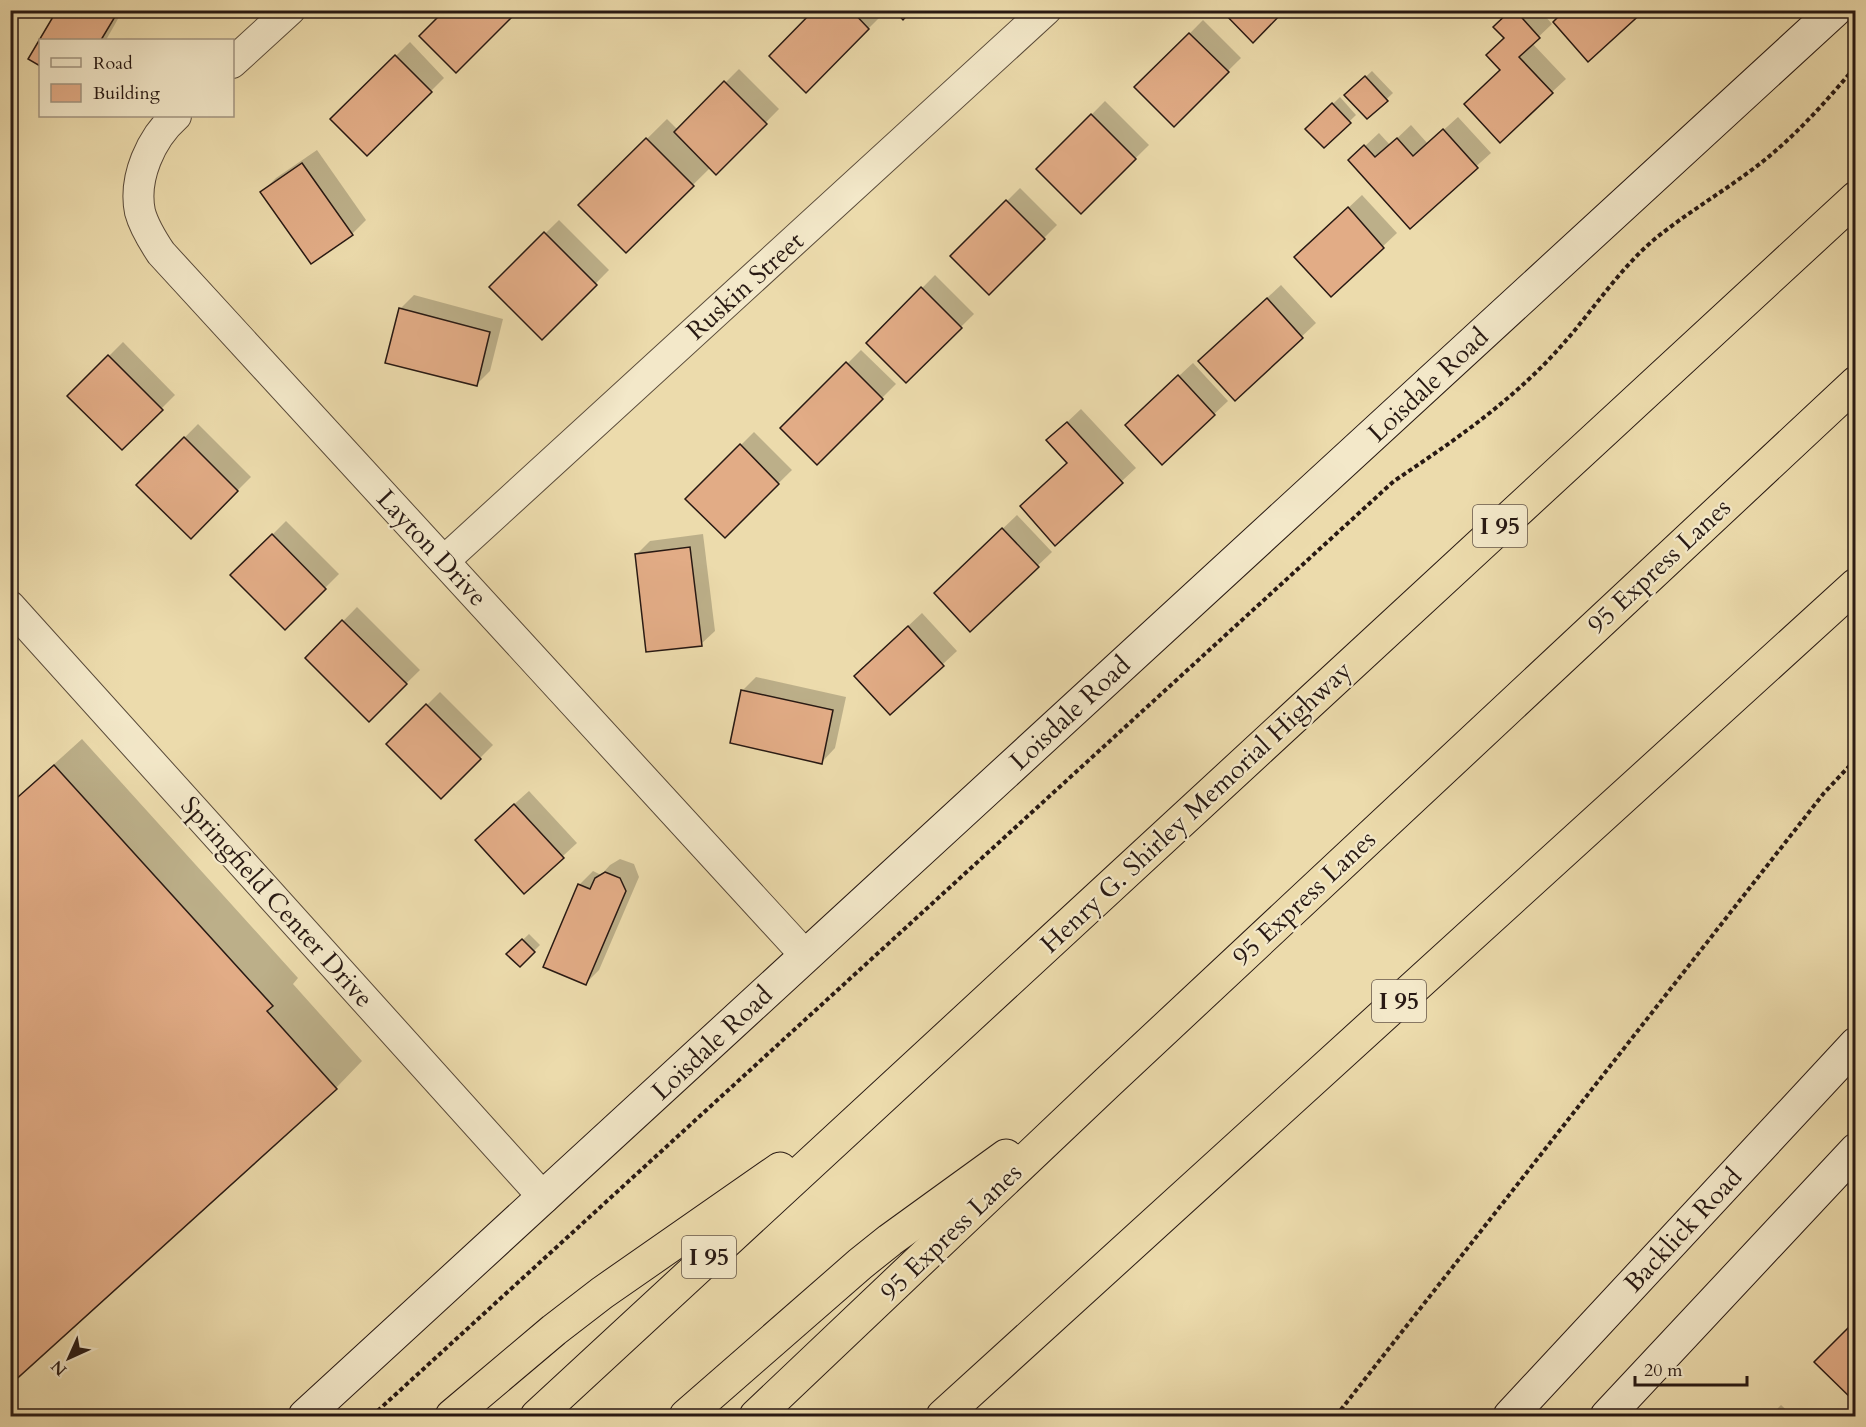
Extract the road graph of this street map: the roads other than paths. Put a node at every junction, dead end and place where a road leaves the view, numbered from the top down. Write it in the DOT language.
graph roads {
  1 [pos="290,10"];
  2 [pos="1046,10"];
  3 [pos="1835,10"];
  4 [pos="234,61"];
  5 [pos="175,117"];
  6 [pos="1856,198"];
  7 [pos="1856,383"];
  8 [pos="444,561"];
  9 [pos="1856,585"];
  10 [pos="10,606"];
  11 [pos="807,956"];
  12 [pos="1856,1044"];
  13 [pos="1107,1083"];
  14 [pos="882,1097"];
  15 [pos="1856,1150"];
  16 [pos="544,1198"];
  17 [pos="305,1416"];
  18 [pos="452,1416"];
  19 [pos="537,1416"];
  20 [pos="686,1416"];
  21 [pos="756,1416"];
  22 [pos="943,1416"];
  23 [pos="1510,1416"];
  24 [pos="1607,1416"];
  1 -- 4 [label="street"];
  2 -- 8 [label="street, Ruskin Street"];
  3 -- 11 [label="main road, Loisdale Road"];
  5 -- 8 [label="street, Layton Drive"];
  6 -- 14 [label="highway, Henry G. Shirley Memorial Highway / I 95"];
  7 -- 13 [label="highway, 95 Express Lanes"];
  8 -- 11 [label="street, Layton Drive"];
  9 -- 22 [label="highway, I 95"];
  10 -- 16 [label="street, Springfield Center Drive"];
  11 -- 16 [label="main road, Loisdale Road"];
  12 -- 23 [label="main road, Backlick Road"];
  13 -- 20 [label="highway"];
  13 -- 21 [label="highway, 95 Express Lanes"];
  14 -- 18 [label="highway"];
  14 -- 19 [label="highway, Henry G. Shirley Memorial Highway / I 95"];
  15 -- 24 [label="main road"];
  16 -- 17 [label="main road, Loisdale Road"];
}
